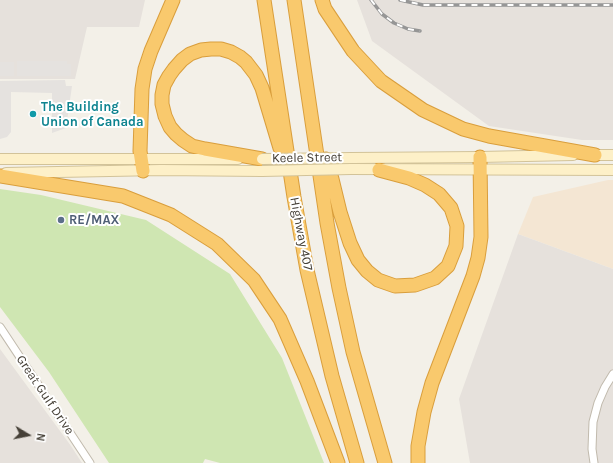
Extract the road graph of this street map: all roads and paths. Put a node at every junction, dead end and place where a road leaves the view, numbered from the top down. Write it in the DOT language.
graph roads {
  1 [pos="174,0"];
  2 [pos="264,0"];
  3 [pos="294,0"];
  4 [pos="322,0"];
  5 [pos="310,106"];
  6 [pos="595,155"];
  7 [pos="613,155"];
  8 [pos="0,159"];
  9 [pos="480,164"];
  10 [pos="142,165"];
  11 [pos="262,165"];
  12 [pos="379,170"];
  13 [pos="613,170"];
  14 [pos="0,174"];
  15 [pos="294,197"];
  16 [pos="0,328"];
  17 [pos="613,374"];
  18 [pos="90,463"];
  19 [pos="338,463"];
  20 [pos="357,463"];
  21 [pos="385,463"];
  22 [pos="418,463"];
  23 [pos="594,463"];
  1 -- 10 [label="highway"];
  2 -- 15 [label="highway, Highway 407"];
  3 -- 5 [label="highway, Highway 407"];
  4 -- 6 [label="highway"];
  5 -- 12 [label="highway"];
  5 -- 21 [label="highway, Highway 407"];
  6 -- 7 [label="main road, Keele Street"];
  6 -- 9 [label="main road, Keele Street"];
  8 -- 10 [label="main road, Keele Street"];
  9 -- 11 [label="main road, Keele Street, bridge"];
  9 -- 12 [label="main road, Keele Street"];
  9 -- 13 [label="main road, Keele Street"];
  9 -- 22 [label="highway"];
  10 -- 11 [label="main road, Keele Street"];
  10 -- 14 [label="main road, Keele Street"];
  11 -- 12 [label="main road, Keele Street, bridge"];
  11 -- 15 [label="highway"];
  14 -- 19 [label="highway"];
  15 -- 20 [label="highway, Highway 407"];
  16 -- 18 [label="street, Great Gulf Drive"];
  17 -- 23 [label="street"];
}
